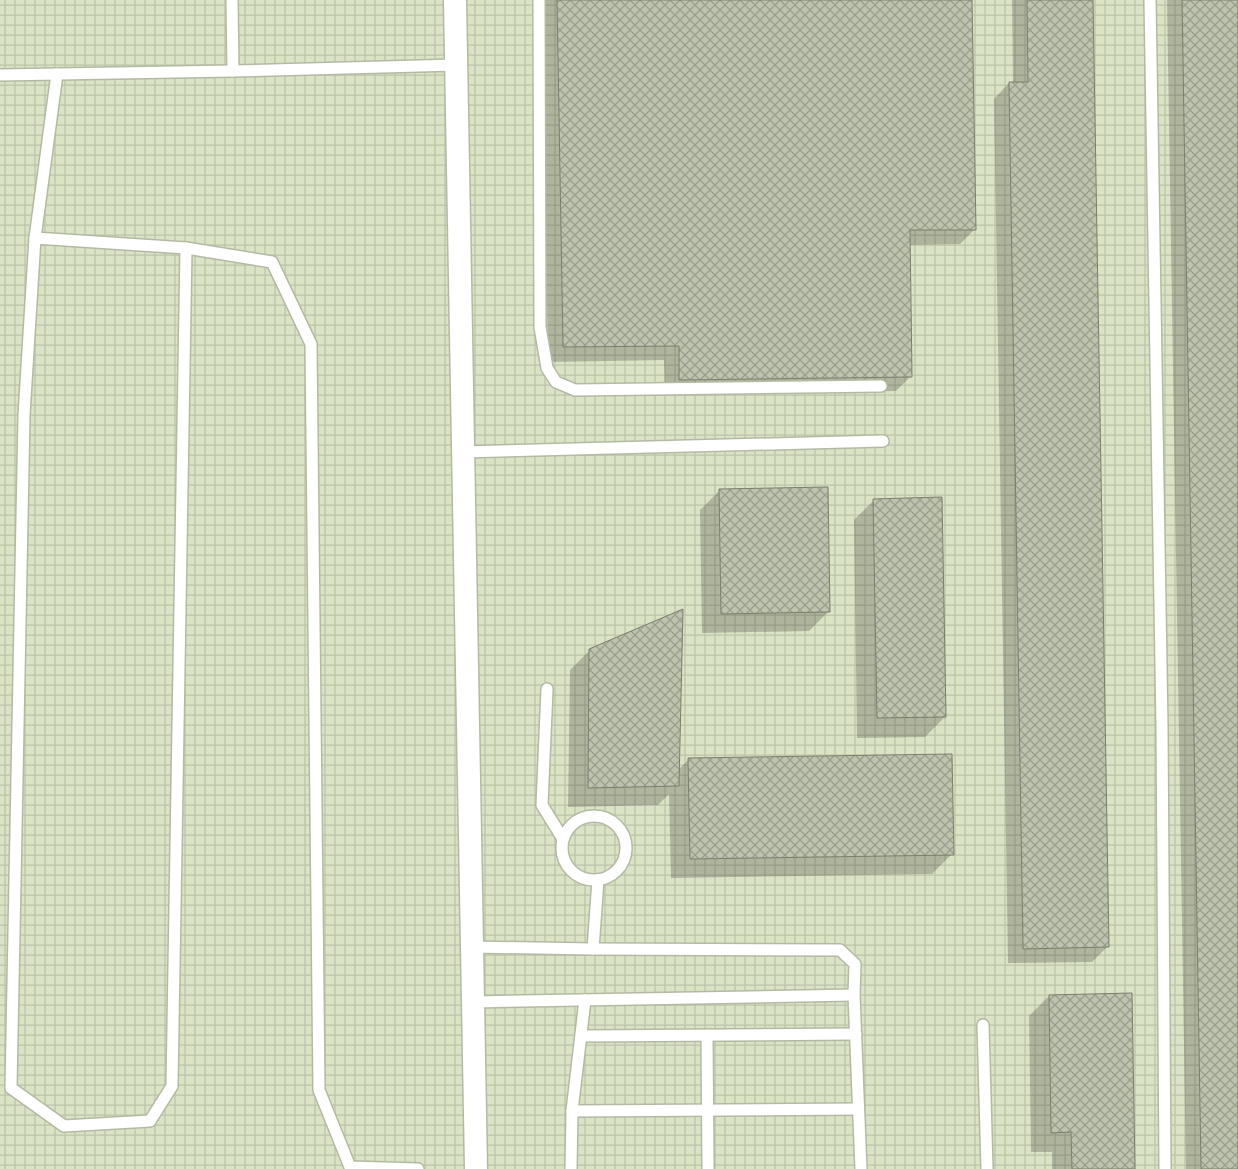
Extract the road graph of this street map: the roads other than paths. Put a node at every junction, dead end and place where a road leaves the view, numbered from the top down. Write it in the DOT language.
graph roads {
  1 [pos="232,0"];
  2 [pos="455,0"];
  3 [pos="539,0"];
  4 [pos="1150,0"];
  5 [pos="456,66"];
  6 [pos="233,71"];
  7 [pos="57,74"];
  8 [pos="0,75"];
  9 [pos="35,238"];
  10 [pos="186,248"];
  11 [pos="881,386"];
  12 [pos="883,442"];
  13 [pos="463,452"];
  14 [pos="547,689"];
  15 [pos="563,839"];
  16 [pos="598,880"];
  17 [pos="472,947"];
  18 [pos="593,949"];
  19 [pos="854,995"];
  20 [pos="585,1000"];
  21 [pos="473,1002"];
  22 [pos="983,1025"];
  23 [pos="856,1034"];
  24 [pos="707,1035"];
  25 [pos="582,1036"];
  26 [pos="858,1108"];
  27 [pos="707,1110"];
  28 [pos="572,1111"];
  29 [pos="418,1169"];
  30 [pos="476,1169"];
  31 [pos="571,1169"];
  32 [pos="708,1169"];
  33 [pos="860,1169"];
  34 [pos="987,1169"];
  35 [pos="1165,1169"];
  1 -- 6 [label="lane"];
  2 -- 5 [label="street"];
  3 -- 11 [label="lane"];
  4 -- 35 [label="lane"];
  5 -- 6 [label="lane"];
  5 -- 13 [label="street"];
  6 -- 7 [label="lane"];
  7 -- 8 [label="lane"];
  7 -- 9 [label="lane"];
  9 -- 10 [label="lane"];
  9 -- 10 [label="lane"];
  10 -- 29 [label="lane"];
  12 -- 13 [label="lane"];
  13 -- 17 [label="street"];
  14 -- 15 [label="lane"];
  15 -- 16 [label="lane"];
  15 -- 16 [label="lane"];
  16 -- 18 [label="lane"];
  17 -- 18 [label="lane"];
  17 -- 21 [label="street"];
  18 -- 19 [label="lane"];
  19 -- 20 [label="lane"];
  19 -- 23 [label="lane"];
  20 -- 21 [label="lane"];
  20 -- 25 [label="lane"];
  21 -- 30 [label="street"];
  22 -- 34 [label="lane"];
  23 -- 24 [label="lane"];
  23 -- 26 [label="lane"];
  24 -- 25 [label="lane"];
  24 -- 27 [label="lane"];
  25 -- 28 [label="lane"];
  26 -- 27 [label="lane"];
  26 -- 33 [label="lane"];
  27 -- 28 [label="lane"];
  27 -- 32 [label="lane"];
  28 -- 31 [label="lane"];
}
